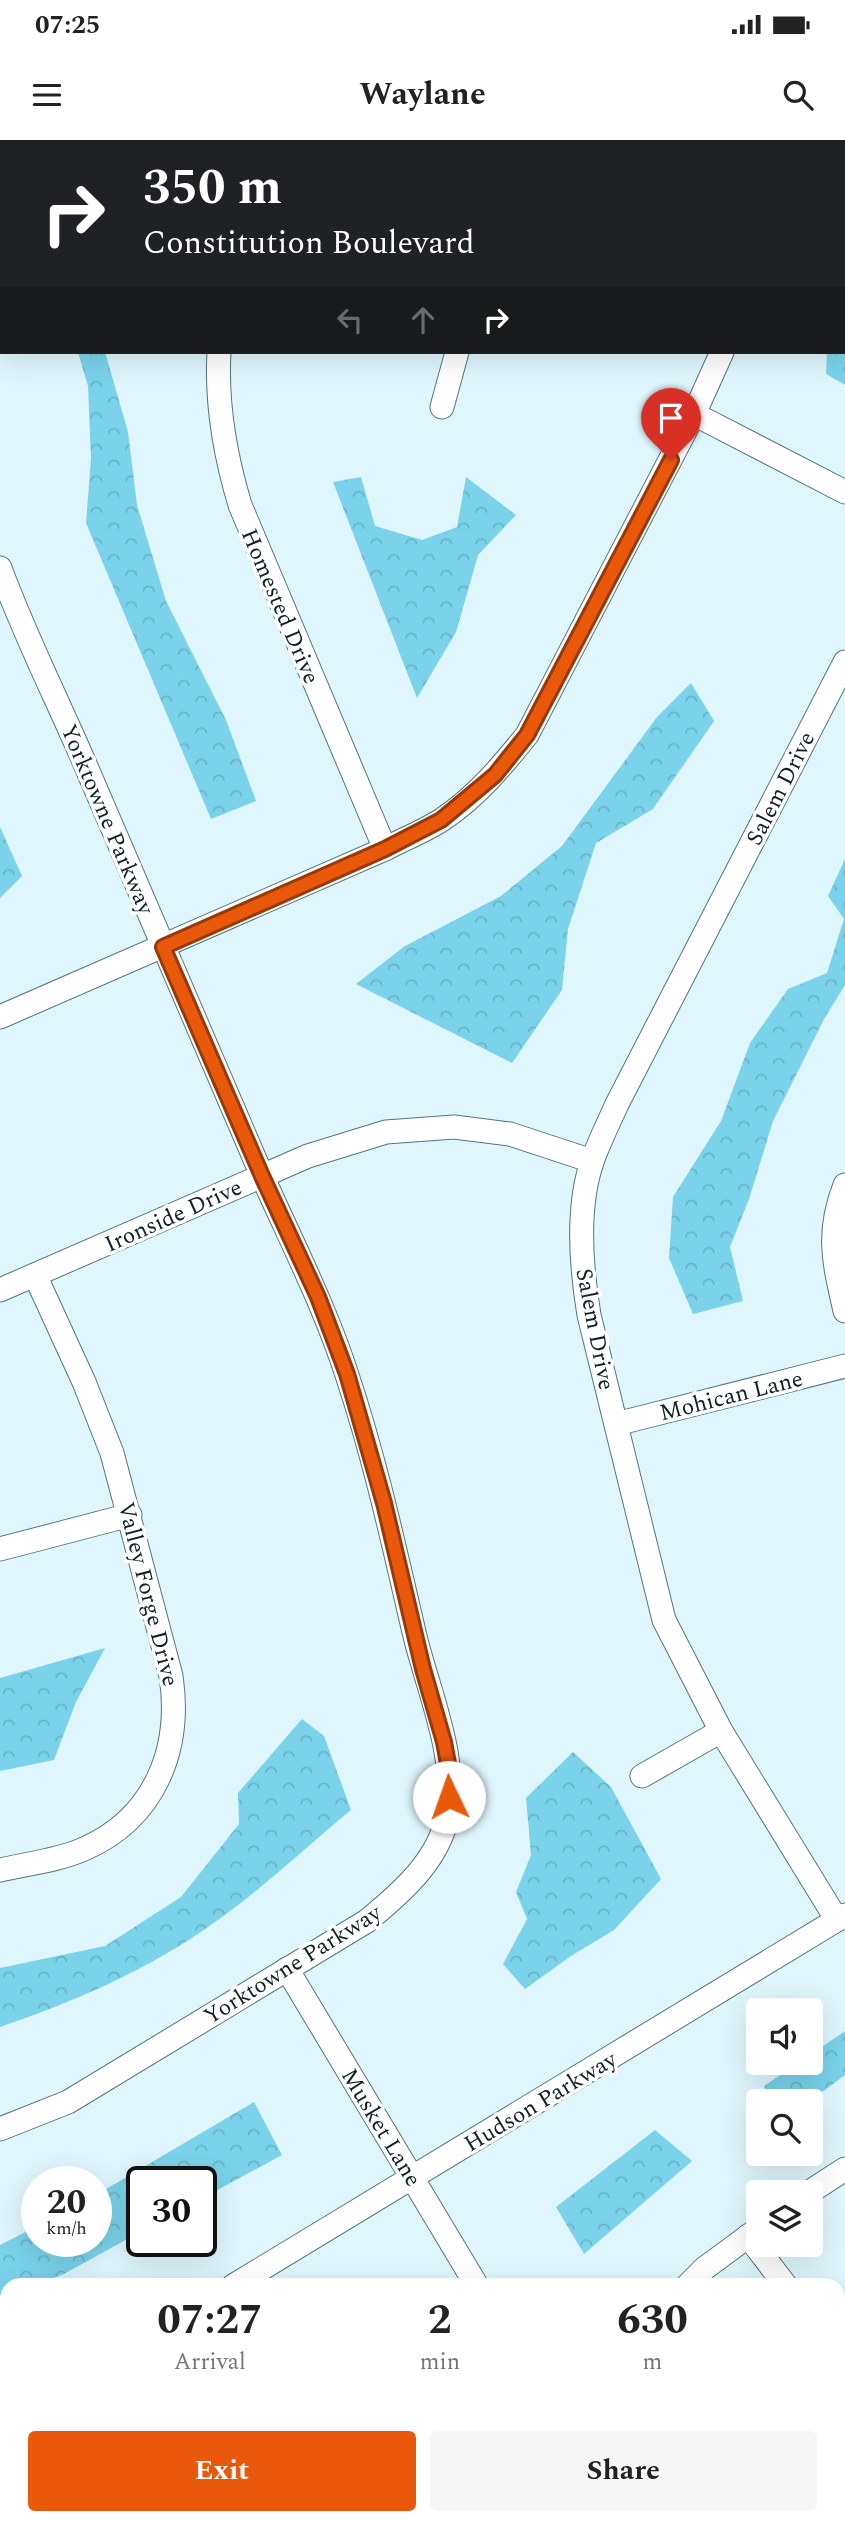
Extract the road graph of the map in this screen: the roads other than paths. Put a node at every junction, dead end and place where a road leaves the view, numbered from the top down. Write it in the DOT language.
graph roads {
  1 [pos="219,354"];
  2 [pos="456,354"];
  3 [pos="721,354"];
  4 [pos="442,407"];
  5 [pos="694,414"];
  6 [pos="845,492"];
  7 [pos="0,568"];
  8 [pos="845,662"];
  9 [pos="385,849"];
  10 [pos="163,947"];
  11 [pos="0,1017"];
  12 [pos="592,1161"];
  13 [pos="262,1176"];
  14 [pos="845,1185"];
  15 [pos="35,1275"];
  16 [pos="0,1290"];
  17 [pos="845,1311"];
  18 [pos="845,1366"];
  19 [pos="616,1424"];
  20 [pos="130,1515"];
  21 [pos="0,1549"];
  22 [pos="721,1731"];
  23 [pos="642,1776"];
  24 [pos="0,1870"];
  25 [pos="841,1917"];
  26 [pos="287,1969"];
  27 [pos="0,2129"];
  28 [pos="845,2169"];
  29 [pos="412,2178"];
  30 [pos="823,2183"];
  31 [pos="746,2238"];
  32 [pos="768,2257"];
  33 [pos="246,2278"];
  34 [pos="472,2278"];
  35 [pos="697,2278"];
  36 [pos="781,2278"];
  1 -- 9 [label="street, Homested Drive"];
  2 -- 4 [label="street"];
  3 -- 5 [label="street"];
  5 -- 6 [label="street"];
  5 -- 9 [label="street"];
  7 -- 10 [label="street, Yorktowne Parkway"];
  8 -- 12 [label="street, Salem Drive"];
  9 -- 10 [label="street"];
  10 -- 11 [label="street"];
  10 -- 13 [label="street, Yorktowne Parkway"];
  12 -- 13 [label="street, Ironside Drive"];
  12 -- 19 [label="street, Salem Drive"];
  13 -- 15 [label="street, Ironside Drive"];
  13 -- 26 [label="street, Yorktowne Parkway"];
  14 -- 17 [label="street"];
  15 -- 16 [label="street, Ironside Drive"];
  15 -- 20 [label="street, Valley Forge Drive"];
  18 -- 19 [label="street, Mohican Lane"];
  19 -- 22 [label="street, Salem Drive"];
  20 -- 21 [label="street"];
  20 -- 24 [label="street, Valley Forge Drive"];
  22 -- 23 [label="street"];
  22 -- 25 [label="street, Salem Drive"];
  25 -- 29 [label="street, Hudson Parkway"];
  26 -- 27 [label="street, Yorktowne Parkway"];
  26 -- 29 [label="street, Musket Lane"];
  28 -- 30 [label="street"];
  29 -- 33 [label="street, Hudson Parkway"];
  29 -- 34 [label="street, Musket Lane"];
  31 -- 35 [label="street"];
  32 -- 36 [label="street"];
}
